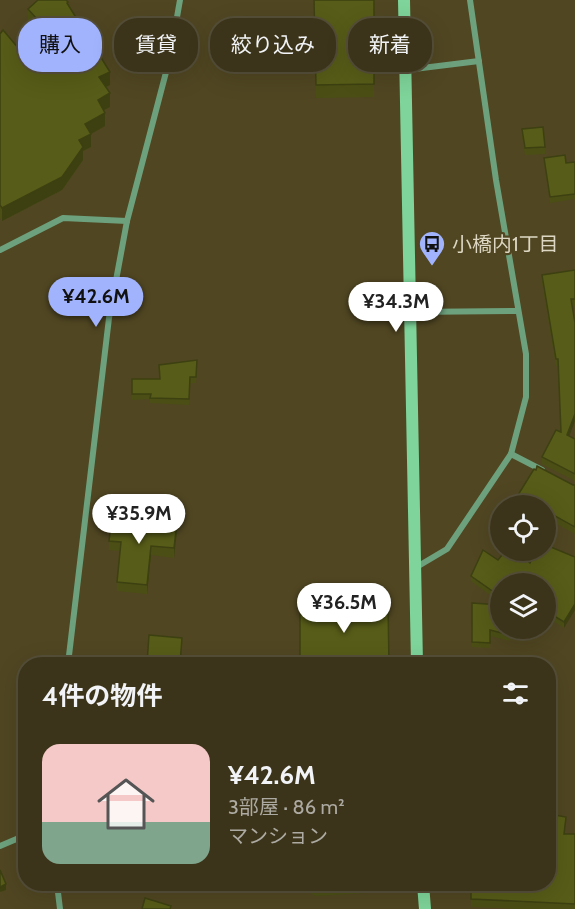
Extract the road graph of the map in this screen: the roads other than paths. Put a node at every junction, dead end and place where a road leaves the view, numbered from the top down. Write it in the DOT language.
graph roads {
  1 [pos="180,0"];
  2 [pos="404,0"];
  3 [pos="470,0"];
  4 [pos="405,18"];
  5 [pos="479,61"];
  6 [pos="432,67"];
  7 [pos="406,72"];
  8 [pos="127,221"];
  9 [pos="0,250"];
  10 [pos="518,311"];
  11 [pos="410,312"];
  12 [pos="511,454"];
  13 [pos="548,472"];
  14 [pos="414,568"];
  15 [pos="69,657"];
  16 [pos="417,657"];
  17 [pos="18,838"];
  18 [pos="0,846"];
  19 [pos="58,891"];
  20 [pos="424,891"];
  21 [pos="60,909"];
  22 [pos="425,909"];
  1 -- 8 [label="street"];
  2 -- 4 [label="main road"];
  3 -- 5 [label="street"];
  5 -- 6 [label="street"];
  5 -- 10 [label="street"];
  7 -- 11 [label="main road"];
  8 -- 9 [label="street"];
  8 -- 15 [label="street"];
  10 -- 11 [label="street"];
  10 -- 12 [label="street"];
  11 -- 14 [label="main road"];
  12 -- 13 [label="street"];
  12 -- 14 [label="street"];
  14 -- 16 [label="main road"];
  17 -- 18 [label="street"];
  19 -- 21 [label="street"];
  20 -- 22 [label="main road"];
}
